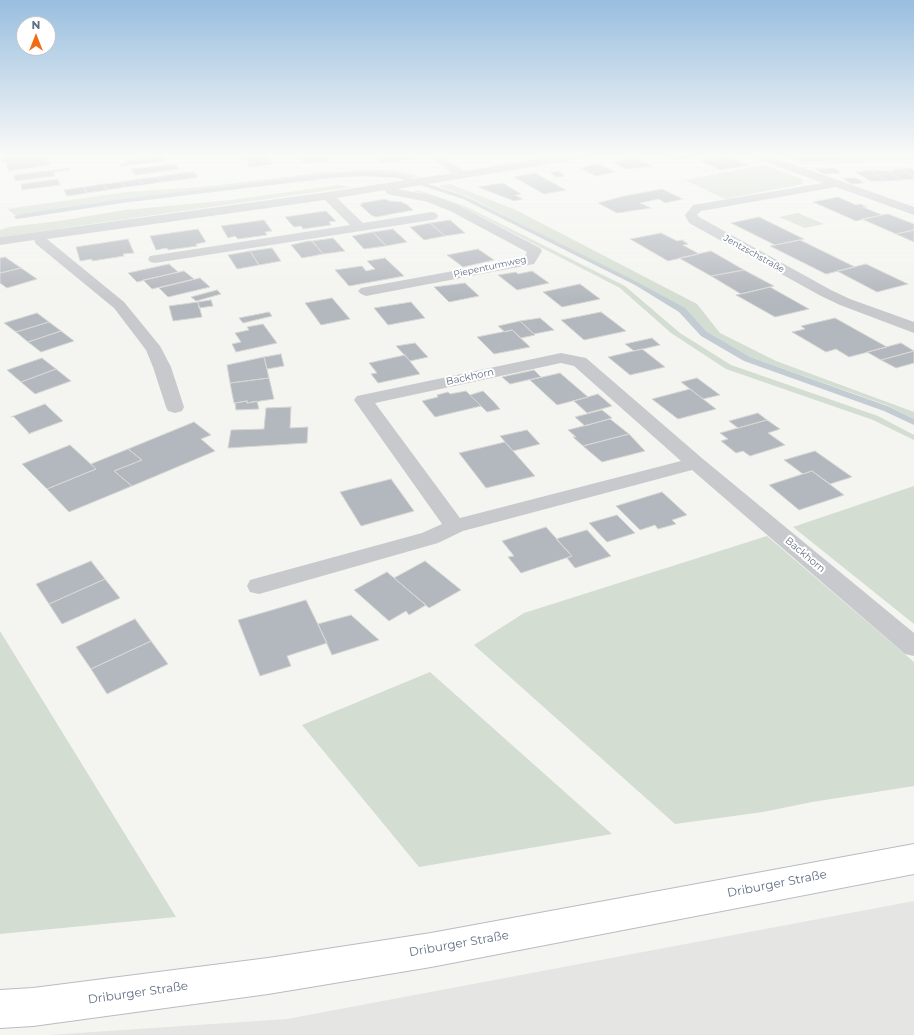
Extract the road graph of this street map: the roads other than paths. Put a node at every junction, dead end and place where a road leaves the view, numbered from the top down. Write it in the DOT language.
graph roads {
  1 [pos="282,202"];
  2 [pos="335,202"];
  3 [pos="439,202"];
  4 [pos="730,202"];
  5 [pos="889,202"];
  6 [pos="914,211"];
  7 [pos="432,216"];
  8 [pos="360,227"];
  9 [pos="39,236"];
  10 [pos="0,241"];
  11 [pos="155,259"];
  12 [pos="366,291"];
  13 [pos="914,328"];
  14 [pos="175,407"];
  15 [pos="696,463"];
  16 [pos="455,526"];
  17 [pos="259,586"];
  18 [pos="914,647"];
  19 [pos="914,859"];
  20 [pos="0,1008"];
  1 -- 9 [label="street, Piepenturmweg"];
  2 -- 8 [label="street"];
  3 -- 12 [label="street, Piepenturmweg"];
  4 -- 13 [label="street, Jentzschstraße"];
  5 -- 6 [label="street"];
  7 -- 8 [label="street"];
  8 -- 11 [label="street"];
  9 -- 10 [label="street, Piepenturmweg"];
  9 -- 14 [label="street"];
  15 -- 16 [label="street"];
  15 -- 16 [label="street, Backhorn"];
  15 -- 18 [label="street, Backhorn"];
  16 -- 17 [label="street"];
  19 -- 20 [label="main road, Driburger Straße"];
}
